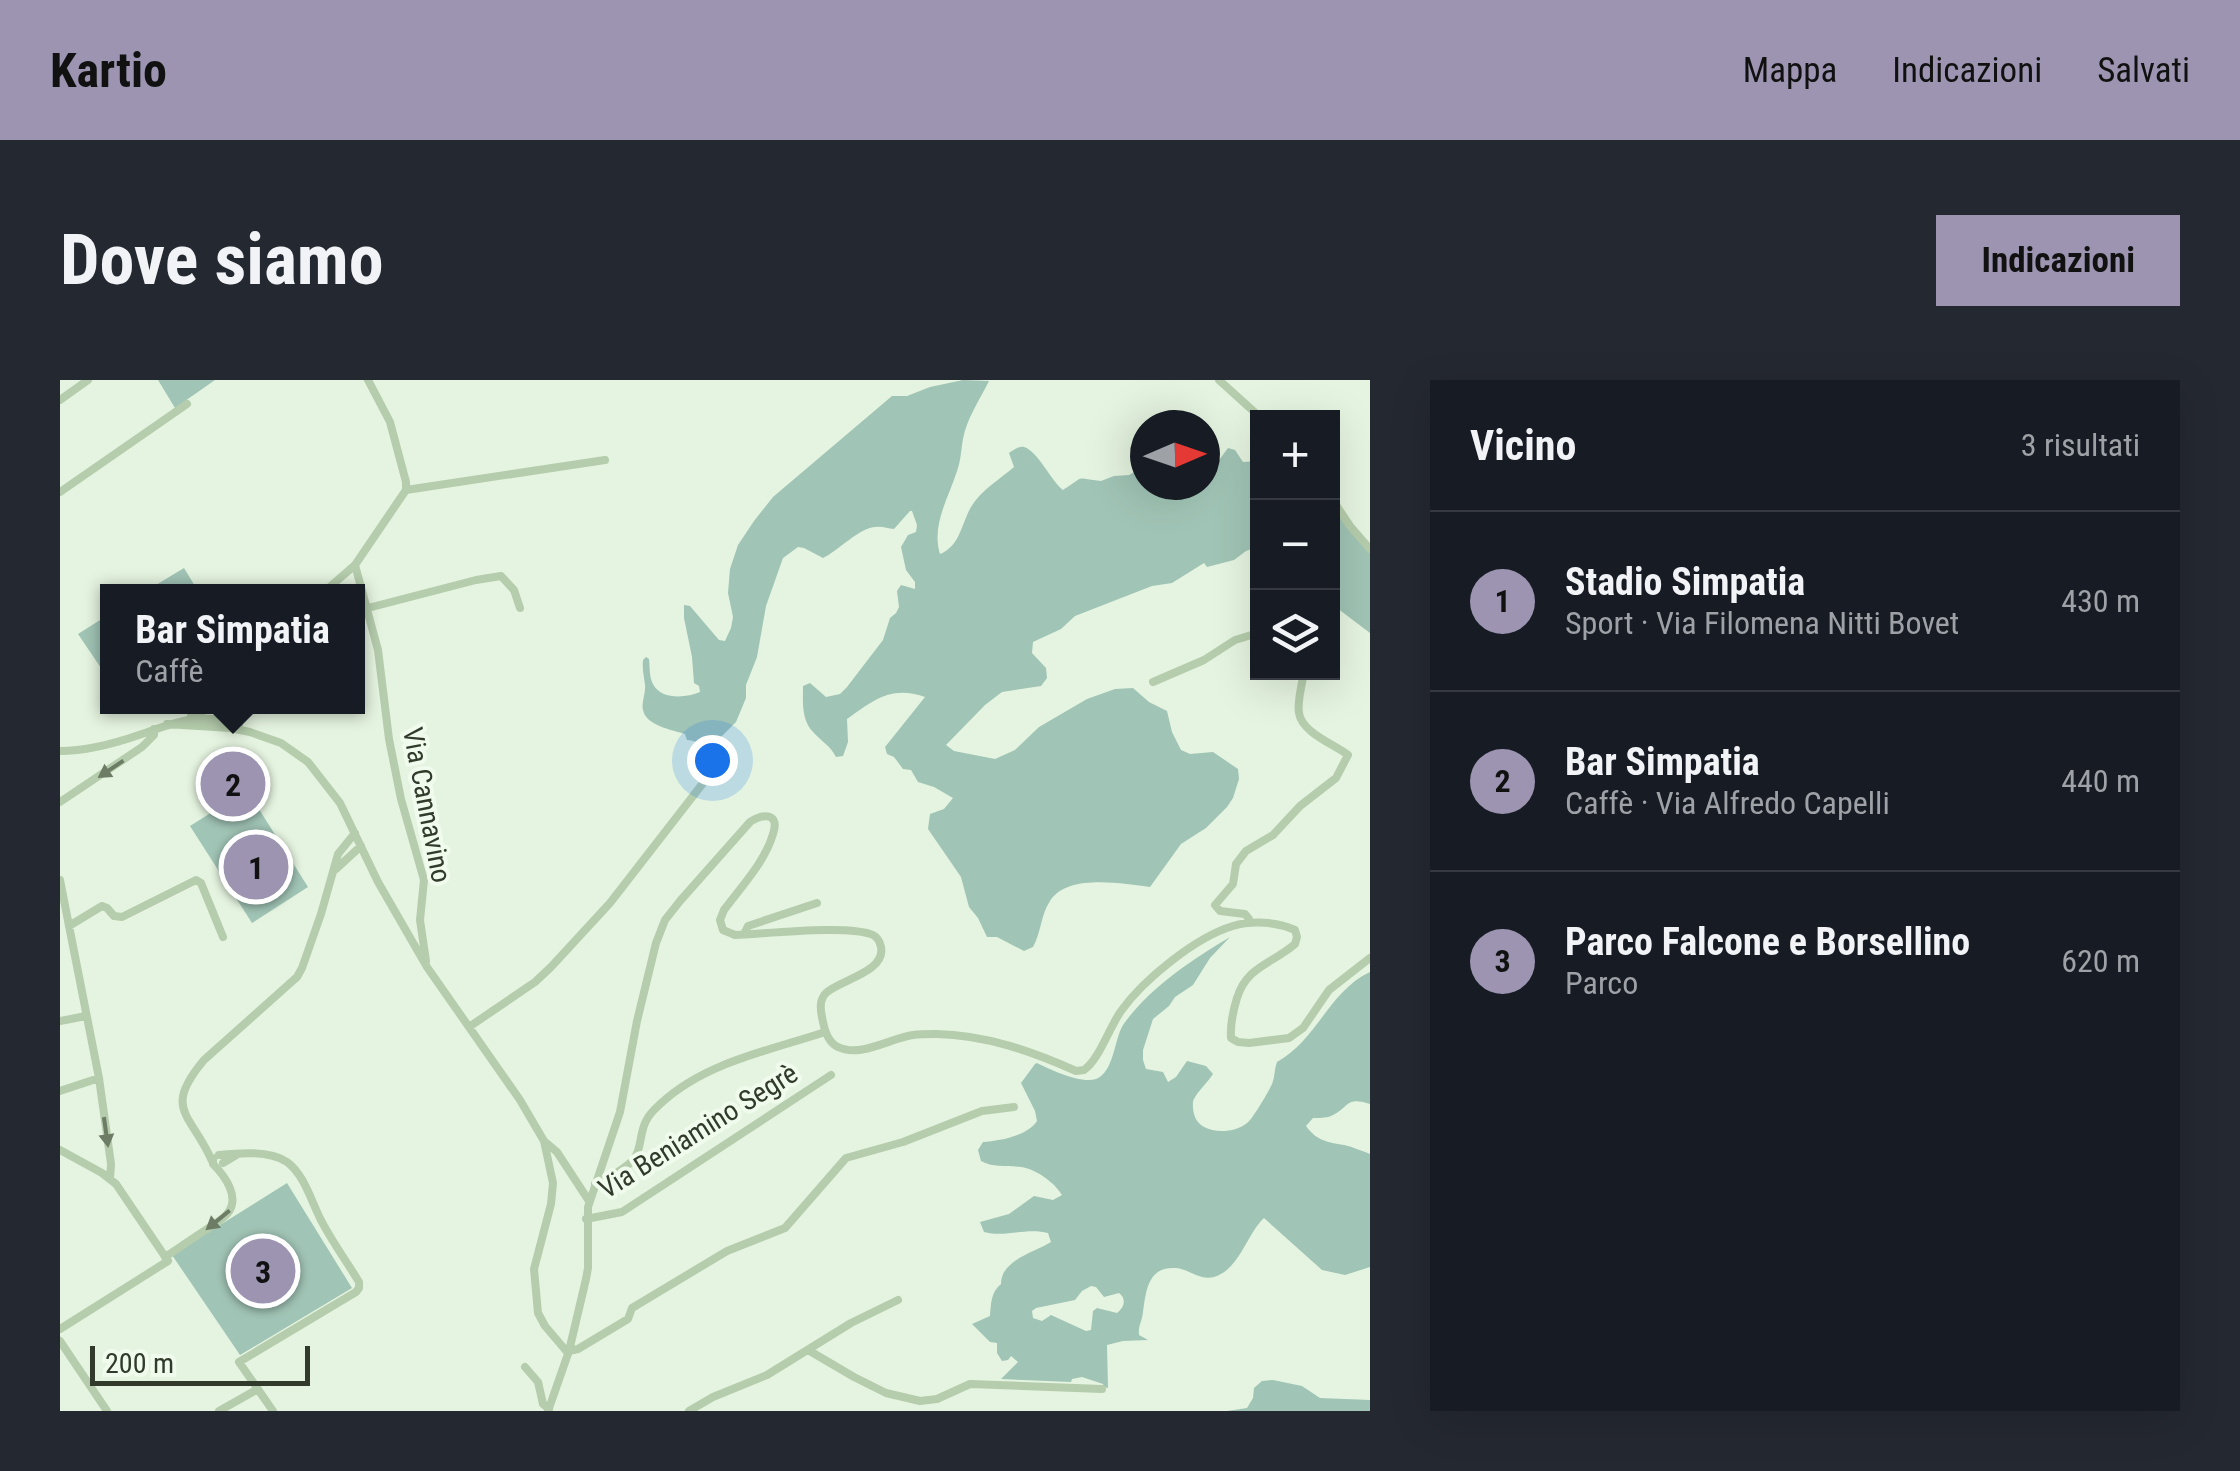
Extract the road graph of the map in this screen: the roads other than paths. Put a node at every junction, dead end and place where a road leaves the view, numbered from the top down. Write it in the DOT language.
graph roads {
  1 [pos="88,380"];
  2 [pos="368,380"];
  3 [pos="1219,380"];
  4 [pos="60,400"];
  5 [pos="187,404"];
  6 [pos="1252,410"];
  7 [pos="605,460"];
  8 [pos="406,490"];
  9 [pos="60,492"];
  10 [pos="1333,500"];
  11 [pos="1370,549"];
  12 [pos="355,565"];
  13 [pos="333,584"];
  14 [pos="361,584"];
  15 [pos="365,598"];
  16 [pos="368,608"];
  17 [pos="520,608"];
  18 [pos="1250,635"];
  19 [pos="1303,680"];
  20 [pos="1153,682"];
  21 [pos="200,714"];
  22 [pos="214,714"];
  23 [pos="220,714"];
  24 [pos="234,714"];
  25 [pos="217,720"];
  26 [pos="186,722"];
  27 [pos="238,728"];
  28 [pos="154,730"];
  29 [pos="60,751"];
  30 [pos="706,778"];
  31 [pos="60,802"];
  32 [pos="355,833"];
  33 [pos="361,846"];
  34 [pos="333,873"];
  35 [pos="60,882"];
  36 [pos="817,903"];
  37 [pos="1248,923"];
  38 [pos="69,926"];
  39 [pos="744,934"];
  40 [pos="224,937"];
  41 [pos="1370,958"];
  42 [pos="427,967"];
  43 [pos="86,1016"];
  44 [pos="60,1021"];
  45 [pos="469,1027"];
  46 [pos="822,1033"];
  47 [pos="832,1075"];
  48 [pos="98,1078"];
  49 [pos="60,1092"];
  50 [pos="1014,1108"];
  51 [pos="544,1140"];
  52 [pos="60,1150"];
  53 [pos="216,1159"];
  54 [pos="110,1178"];
  55 [pos="595,1184"];
  56 [pos="589,1201"];
  57 [pos="586,1219"];
  58 [pos="166,1259"];
  59 [pos="898,1300"];
  60 [pos="60,1329"];
  61 [pos="60,1341"];
  62 [pos="808,1350"];
  63 [pos="569,1352"];
  64 [pos="525,1366"];
  65 [pos="1102,1389"];
  66 [pos="258,1390"];
  67 [pos="549,1410"];
  68 [pos="107,1411"];
  69 [pos="219,1411"];
  70 [pos="273,1411"];
  71 [pos="690,1411"];
  1 -- 4 [label="street"];
  2 -- 8 [label="street"];
  3 -- 6 [label="street"];
  5 -- 9 [label="street"];
  7 -- 8 [label="street"];
  8 -- 12 [label="street"];
  10 -- 11 [label="street"];
  12 -- 13 [label="street"];
  12 -- 14 [label="street, Via Cannavino"];
  15 -- 16 [label="street, Via Cannavino"];
  16 -- 17 [label="street"];
  16 -- 42 [label="street, Via Cannavino"];
  18 -- 20 [label="street"];
  19 -- 37 [label="street"];
  21 -- 26 [label="street"];
  22 -- 25 [label="street"];
  23 -- 25 [label="street"];
  24 -- 27 [label="street"];
  25 -- 26 [label="street"];
  25 -- 27 [label="street"];
  26 -- 27 [label="street"];
  26 -- 28 [label="street"];
  27 -- 32 [label="street"];
  28 -- 29 [label="street"];
  28 -- 31 [label="street, one-way"];
  30 -- 45 [label="street"];
  32 -- 33 [label="street"];
  32 -- 34 [label="street"];
  33 -- 34 [label="street"];
  33 -- 42 [label="street"];
  34 -- 53 [label="street"];
  35 -- 38 [label="street"];
  36 -- 39 [label="street"];
  37 -- 39 [label="street"];
  37 -- 41 [label="street"];
  38 -- 40 [label="street"];
  38 -- 43 [label="street"];
  39 -- 55 [label="street"];
  42 -- 45 [label="street, Via Cannavino"];
  43 -- 44 [label="street"];
  43 -- 48 [label="street"];
  45 -- 51 [label="street, Via Cannavino"];
  46 -- 55 [label="street"];
  47 -- 57 [label="street, Via Beniamino Segrè"];
  48 -- 49 [label="street"];
  48 -- 54 [label="street, one-way"];
  50 -- 63 [label="street"];
  51 -- 56 [label="street, Via Cannavino"];
  51 -- 63 [label="street, Via Cannavino"];
  52 -- 54 [label="street"];
  53 -- 58 [label="street, one-way"];
  53 -- 66 [label="street"];
  54 -- 58 [label="street"];
  55 -- 56 [label="street"];
  56 -- 57 [label="street"];
  57 -- 63 [label="street"];
  58 -- 60 [label="street"];
  59 -- 62 [label="street"];
  61 -- 68 [label="street"];
  62 -- 65 [label="street"];
  62 -- 71 [label="street"];
  63 -- 67 [label="street"];
  64 -- 67 [label="street"];
  66 -- 69 [label="street"];
  66 -- 70 [label="street"];
}
